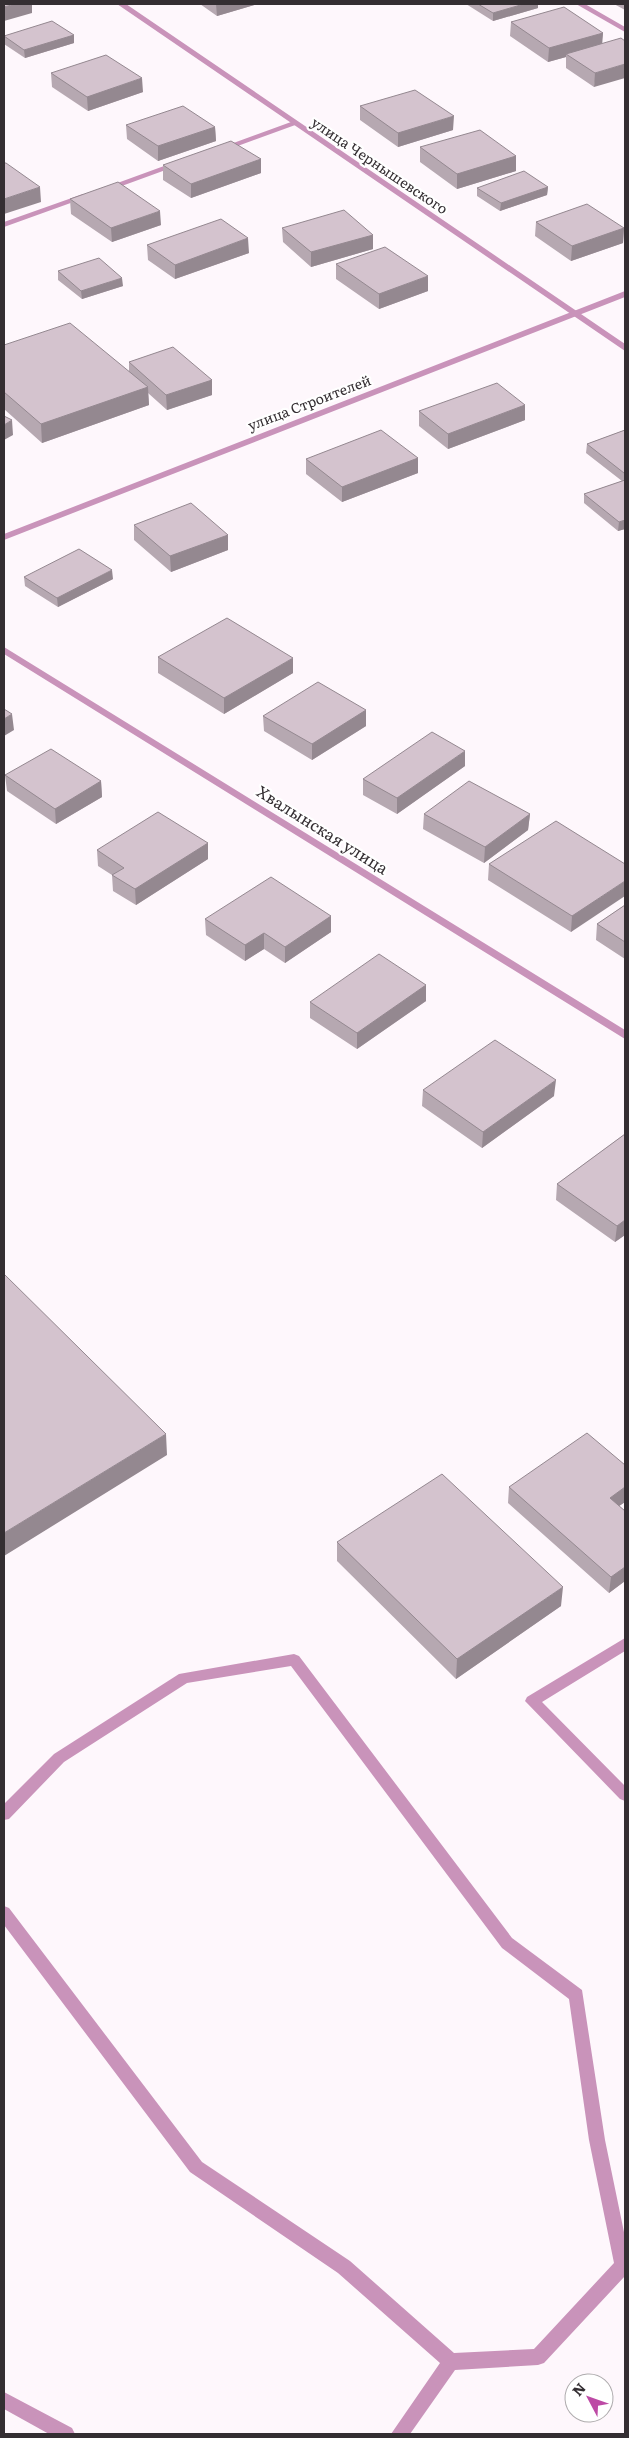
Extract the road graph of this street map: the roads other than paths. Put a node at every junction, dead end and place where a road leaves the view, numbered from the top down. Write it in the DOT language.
graph roads {
  1 [pos="121,4"];
  2 [pos="580,4"];
  3 [pos="625,30"];
  4 [pos="294,124"];
  5 [pos="210,153"];
  6 [pos="191,160"];
  7 [pos="4,225"];
  8 [pos="625,294"];
  9 [pos="574,312"];
  10 [pos="625,348"];
  11 [pos="4,537"];
  12 [pos="4,650"];
  13 [pos="625,1035"];
  14 [pos="625,1644"];
  15 [pos="625,1795"];
  16 [pos="4,1814"];
  17 [pos="4,1913"];
  18 [pos="451,2362"];
  19 [pos="4,2400"];
  20 [pos="66,2434"];
  21 [pos="400,2434"];
  1 -- 4 [label="street, улица Чернышевского"];
  2 -- 3 [label="street"];
  4 -- 5 [label="street"];
  4 -- 9 [label="street, улица Чернышевского"];
  6 -- 7 [label="street"];
  8 -- 9 [label="street, улица Строителей"];
  9 -- 10 [label="street, улица Чернышевского"];
  9 -- 11 [label="street, улица Строителей"];
  12 -- 13 [label="street, Хвалынская улица"];
  14 -- 15 [label="street"];
  16 -- 18 [label="street"];
  17 -- 18 [label="street"];
  18 -- 21 [label="street"];
  19 -- 20 [label="street"];
}
